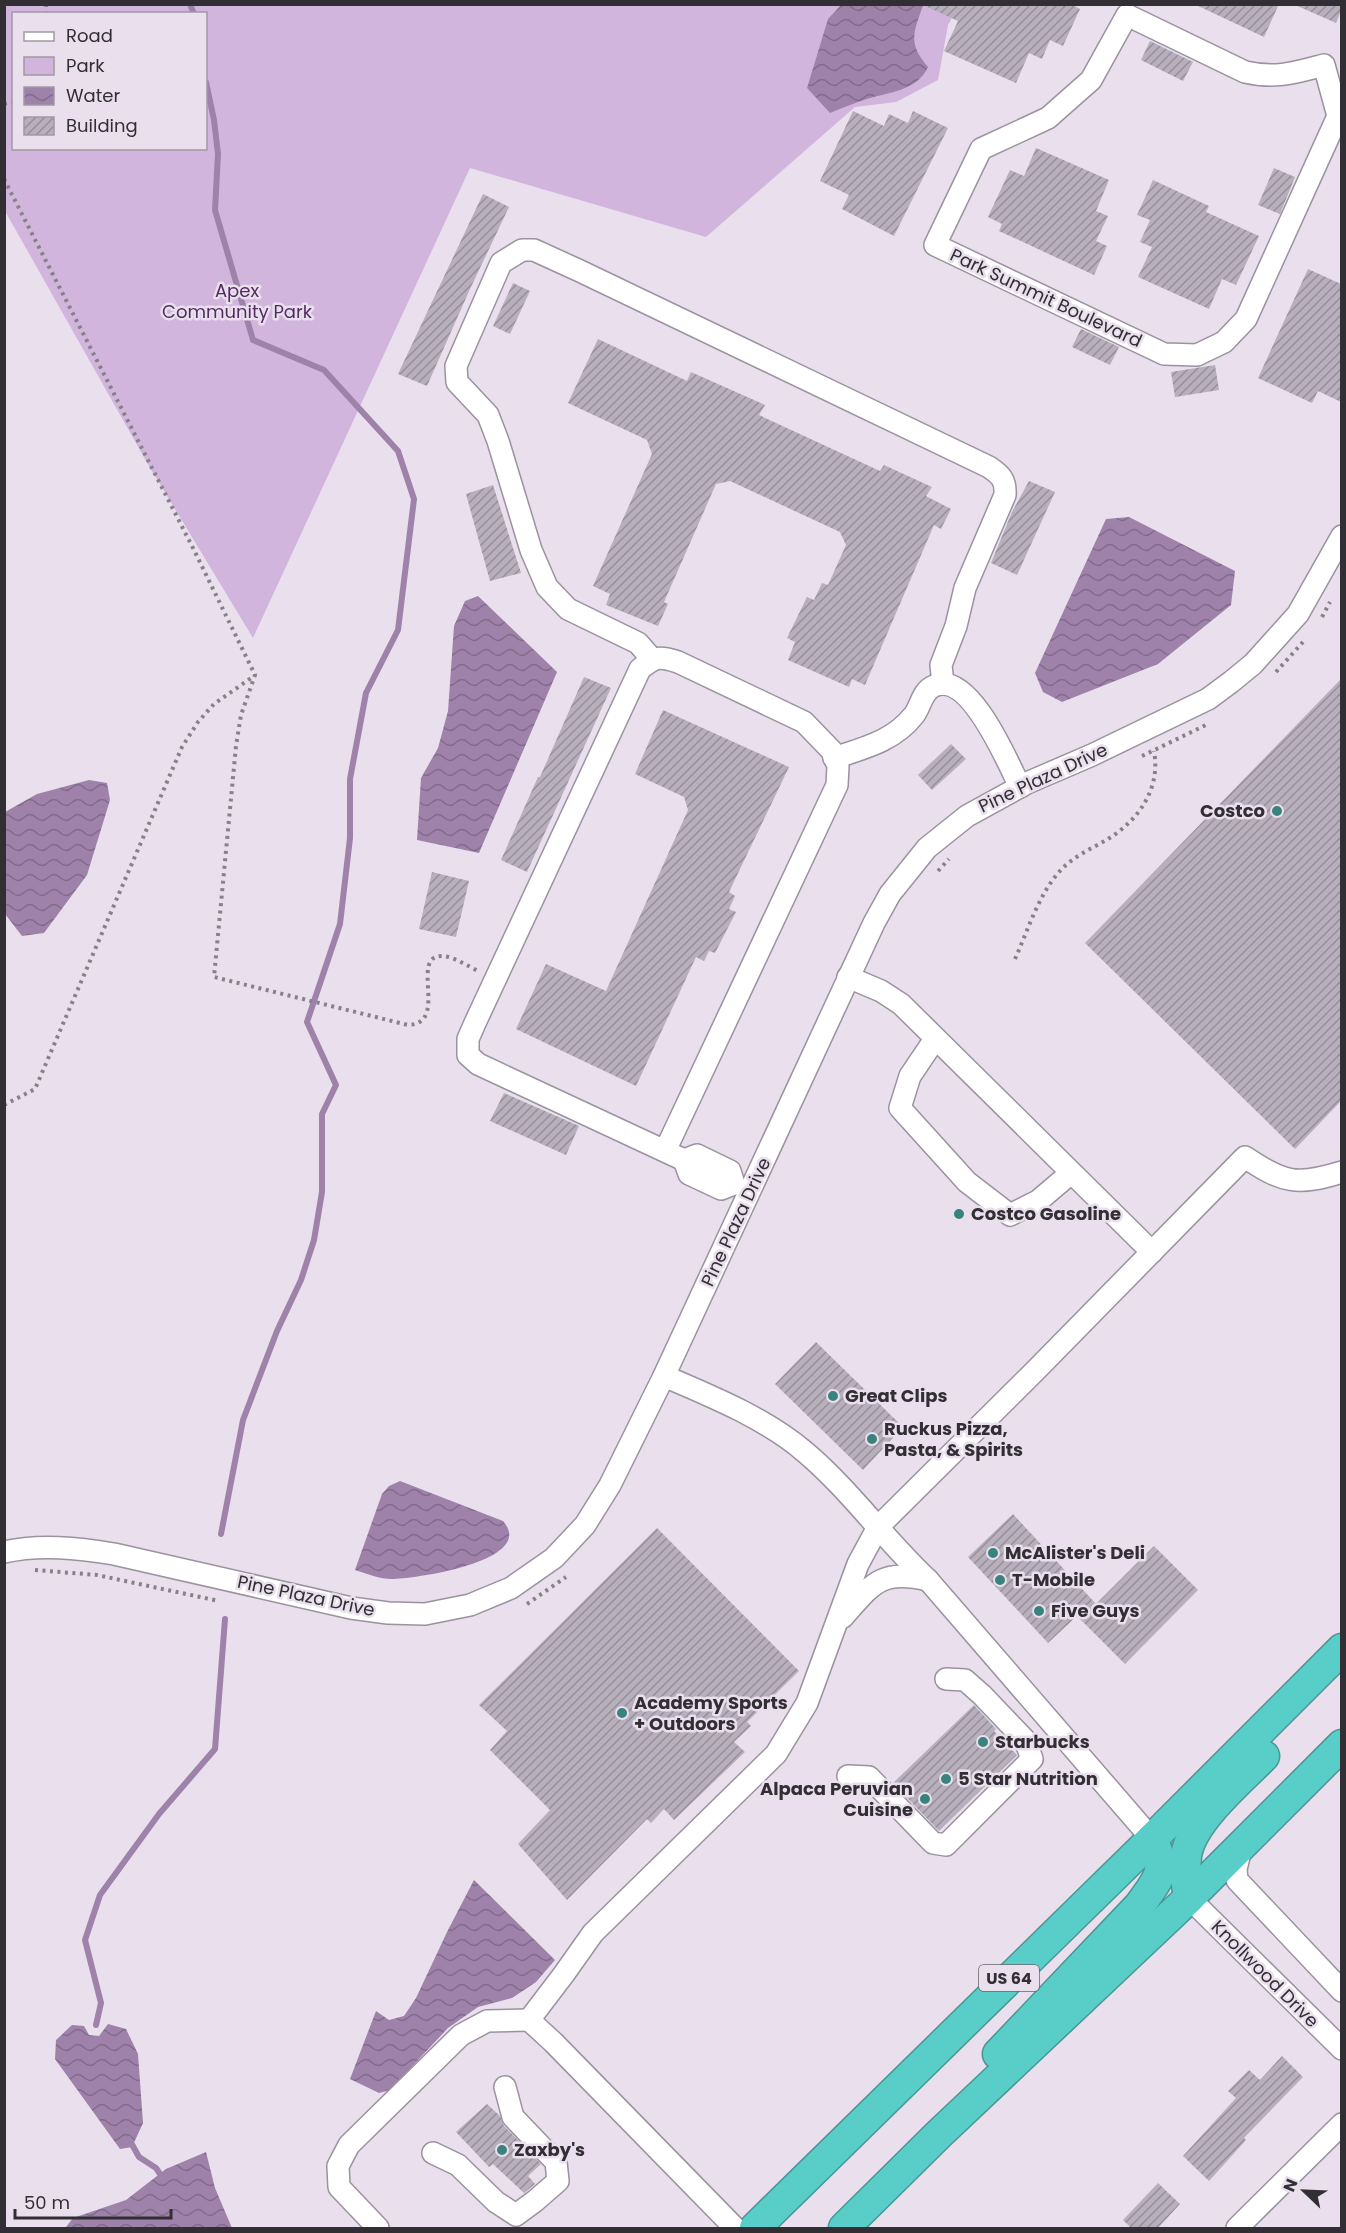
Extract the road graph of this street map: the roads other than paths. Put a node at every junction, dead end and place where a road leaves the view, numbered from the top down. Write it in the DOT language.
graph roads {
  1 [pos="1333,60"];
  2 [pos="1341,536"];
  3 [pos="652,659"];
  4 [pos="943,684"];
  5 [pos="834,758"];
  6 [pos="1020,787"];
  7 [pos="848,977"];
  8 [pos="935,1039"];
  9 [pos="674,1156"];
  10 [pos="1341,1172"];
  11 [pos="1071,1173"];
  12 [pos="742,1188"];
  13 [pos="1152,1252"];
  14 [pos="664,1376"];
  15 [pos="878,1527"];
  16 [pos="4,1552"];
  17 [pos="928,1580"];
  18 [pos="835,1626"];
  19 [pos="1341,1649"];
  20 [pos="1341,1672"];
  21 [pos="945,1679"];
  22 [pos="1341,1745"];
  23 [pos="848,1776"];
  24 [pos="1152,1839"];
  25 [pos="1242,1845"];
  26 [pos="1189,1898"];
  27 [pos="1341,1991"];
  28 [pos="529,2020"];
  29 [pos="1341,2049"];
  30 [pos="505,2087"];
  31 [pos="1341,2124"];
  32 [pos="433,2153"];
  33 [pos="907,2166"];
  34 [pos="377,2228"];
  35 [pos="735,2229"];
  36 [pos="755,2229"];
  37 [pos="844,2229"];
  38 [pos="1237,2229"];
  1 -- 1 [label="street, Park Summit Boulevard"];
  2 -- 6 [label="street, Pine Plaza Drive"];
  3 -- 4 [label="street"];
  3 -- 5 [label="street"];
  3 -- 9 [label="street"];
  4 -- 5 [label="street"];
  4 -- 6 [label="street"];
  5 -- 9 [label="street"];
  6 -- 7 [label="street, Pine Plaza Drive"];
  7 -- 8 [label="street"];
  7 -- 12 [label="street, Pine Plaza Drive"];
  8 -- 11 [label="street"];
  8 -- 11 [label="street"];
  9 -- 12 [label="street"];
  10 -- 13 [label="street"];
  11 -- 13 [label="street"];
  12 -- 14 [label="street, Pine Plaza Drive"];
  13 -- 15 [label="street"];
  14 -- 15 [label="street"];
  14 -- 16 [label="street, Pine Plaza Drive"];
  15 -- 17 [label="street"];
  15 -- 18 [label="street"];
  17 -- 18 [label="street"];
  17 -- 24 [label="street"];
  18 -- 28 [label="street"];
  19 -- 24 [label="highway, US 64"];
  20 -- 26 [label="highway"];
  21 -- 23 [label="street"];
  22 -- 25 [label="highway"];
  24 -- 33 [label="highway"];
  24 -- 36 [label="highway, US 64"];
  25 -- 26 [label="highway"];
  25 -- 27 [label="street"];
  26 -- 29 [label="street, Knollwood Drive"];
  26 -- 33 [label="highway"];
  28 -- 34 [label="street"];
  28 -- 35 [label="street"];
  30 -- 32 [label="street"];
  31 -- 38 [label="street"];
  33 -- 37 [label="highway"];
}
